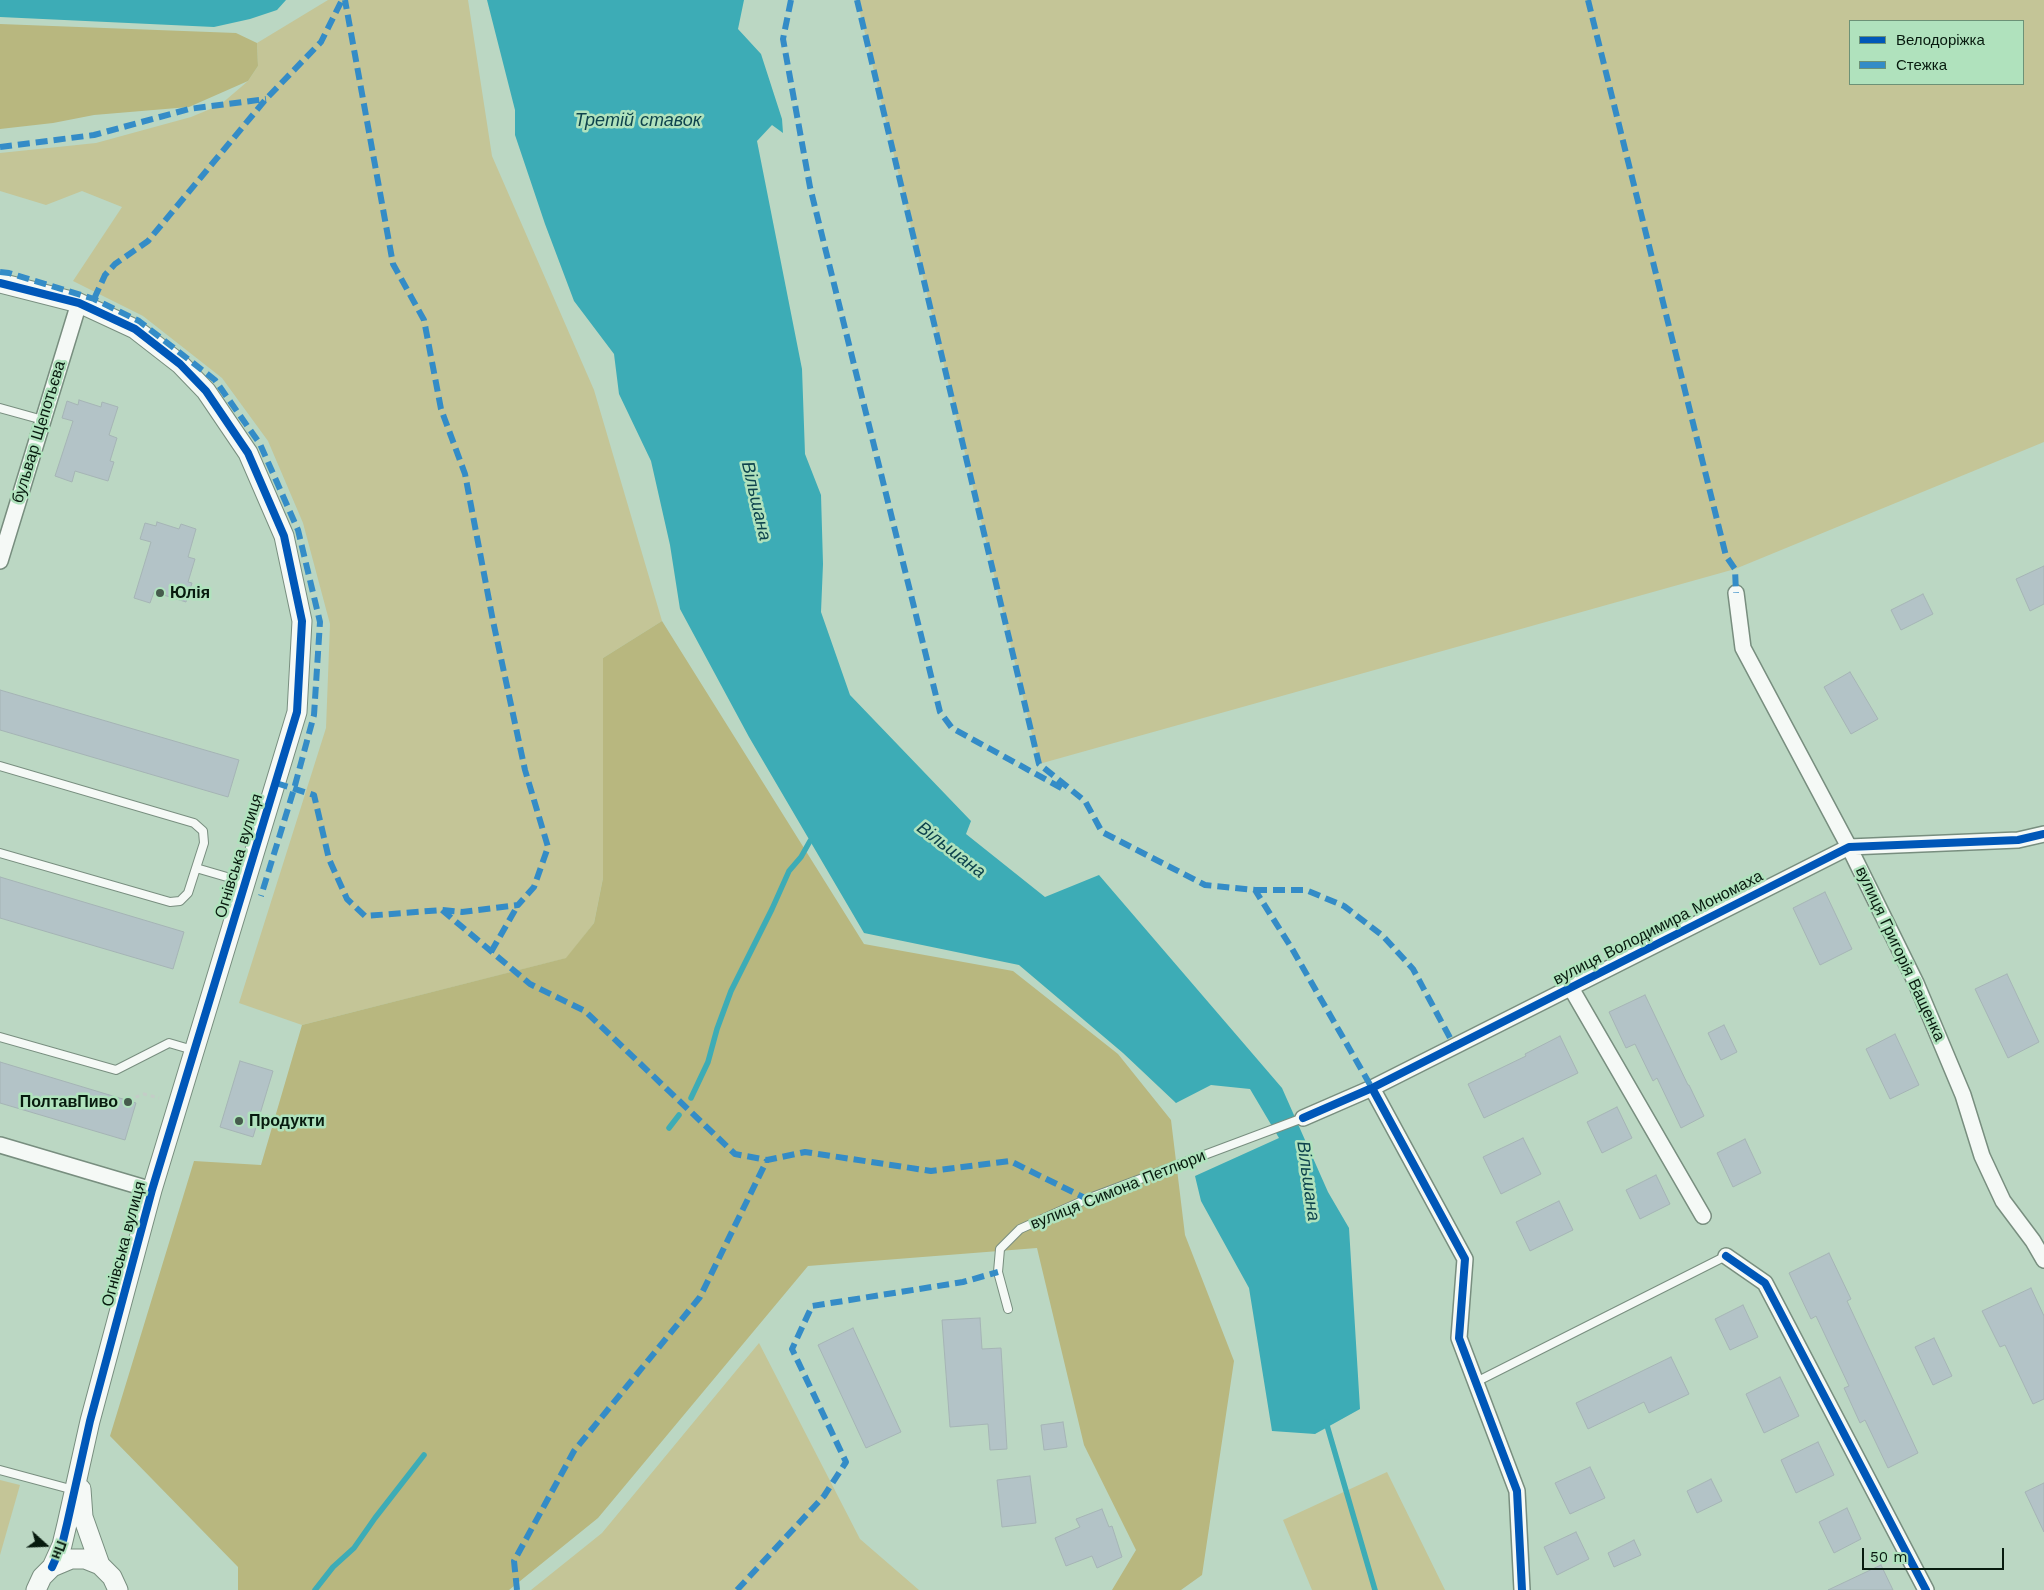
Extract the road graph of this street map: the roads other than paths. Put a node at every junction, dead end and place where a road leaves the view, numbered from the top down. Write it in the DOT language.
graph roads {
  1 [pos="0,283"];
  2 [pos="79,303"];
  3 [pos="0,408"];
  4 [pos="43,420"];
  5 [pos="1,556"];
  6 [pos="1736,593"];
  7 [pos="0,766"];
  8 [pos="2044,834"];
  9 [pos="1849,847"];
  10 [pos="0,853"];
  11 [pos="196,868"];
  12 [pos="245,883"];
  13 [pos="1571,988"];
  14 [pos="0,1037"];
  15 [pos="194,1051"];
  16 [pos="1372,1088"];
  17 [pos="1303,1118"];
  18 [pos="0,1146"];
  19 [pos="152,1190"];
  20 [pos="1703,1216"];
  21 [pos="1726,1256"];
  22 [pos="2044,1260"];
  23 [pos="1008,1309"];
  24 [pos="1476,1382"];
  25 [pos="90,1421"];
  26 [pos="0,1470"];
  27 [pos="74,1490"];
  28 [pos="100,1565"];
  29 [pos="52,1567"];
  30 [pos="36,1590"];
  31 [pos="118,1590"];
  32 [pos="1522,1590"];
  33 [pos="1926,1590"];
  1 -- 2 [label="street, Огнівська вулиця"];
  2 -- 4 [label="street, бульвар Щепотьєва"];
  2 -- 12 [label="street, Огнівська вулиця"];
  3 -- 4 [label="lane"];
  4 -- 5 [label="street, бульвар Щепотьєва"];
  6 -- 9 [label="street, вулиця Григорія Ващенка"];
  7 -- 11 [label="lane"];
  8 -- 9 [label="street, вулиця Володимира Мономаха"];
  9 -- 13 [label="street, вулиця Володимира Мономаха"];
  9 -- 22 [label="street, вулиця Григорія Ващенка"];
  10 -- 11 [label="lane"];
  11 -- 12 [label="lane"];
  12 -- 15 [label="street, Огнівська вулиця"];
  13 -- 16 [label="street, вулиця Володимира Мономаха"];
  13 -- 20 [label="street"];
  14 -- 15 [label="lane"];
  15 -- 19 [label="street, Огнівська вулиця"];
  16 -- 17 [label="street, вулиця Володимира Мономаха"];
  16 -- 24 [label="street"];
  17 -- 23 [label="lane, вулиця Симона Петлюри"];
  18 -- 19 [label="street"];
  19 -- 25 [label="street, Огнівська вулиця"];
  21 -- 24 [label="lane"];
  21 -- 33 [label="street"];
  24 -- 32 [label="street"];
  25 -- 27 [label="street, Огнівська вулиця"];
  25 -- 28 [label="street, Огнівська вулиця"];
  26 -- 27 [label="lane"];
  27 -- 29 [label="street, Огнівська вулиця"];
  28 -- 29 [label="street"];
  28 -- 31 [label="street, Огнівська вулиця"];
  29 -- 30 [label="street, Огнівська вулиця"];
}
